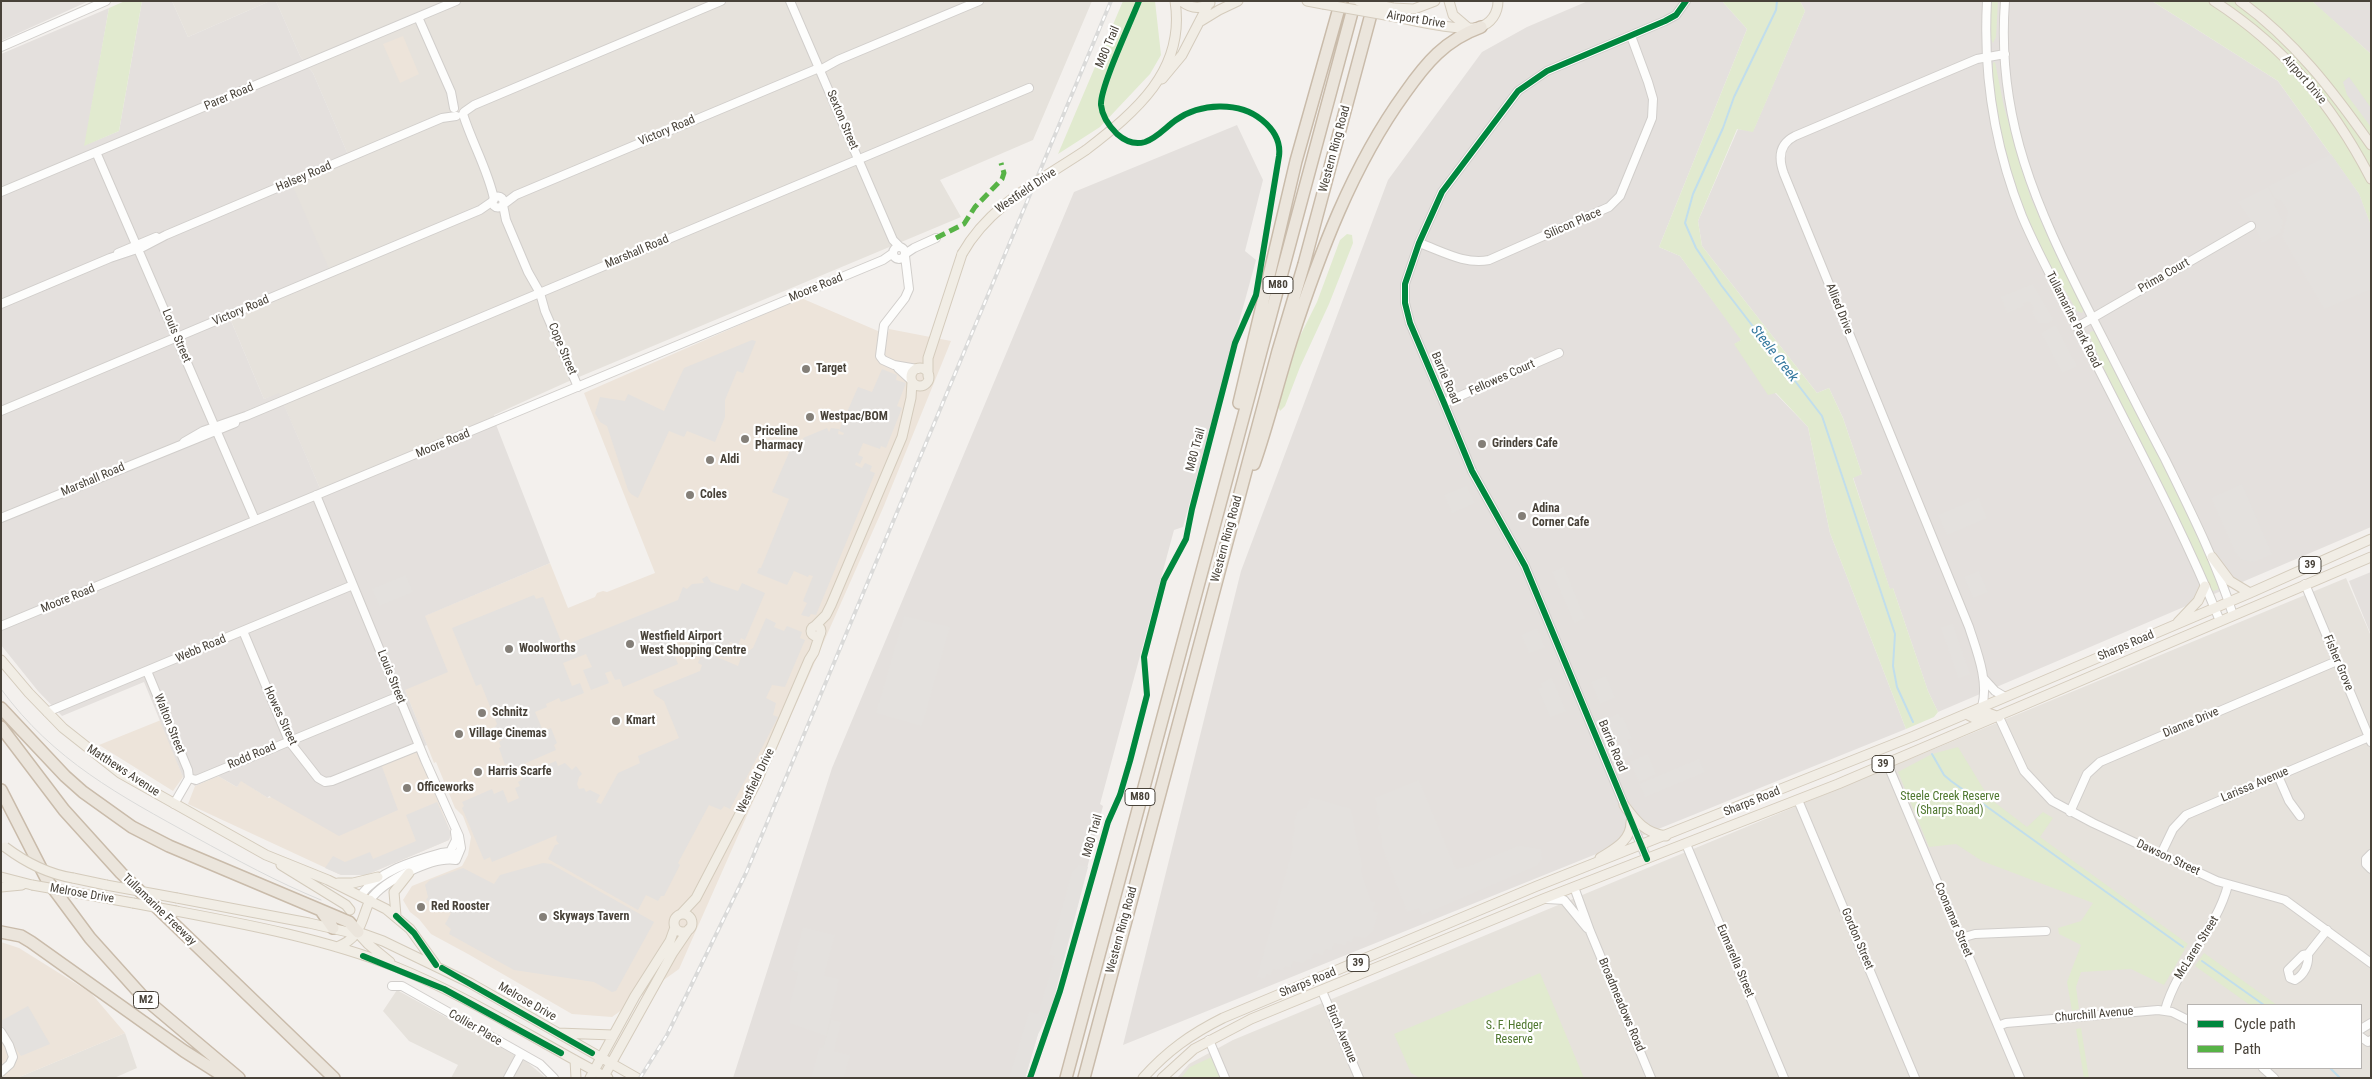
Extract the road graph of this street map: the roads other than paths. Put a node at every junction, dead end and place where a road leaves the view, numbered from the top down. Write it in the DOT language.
graph roads {
  1 [pos="106,1"];
  2 [pos="456,1"];
  3 [pos="721,1"];
  4 [pos="790,1"];
  5 [pos="979,1"];
  6 [pos="1175,1"];
  7 [pos="1181,1"];
  8 [pos="1238,1"];
  9 [pos="1307,1"];
  10 [pos="1341,1"];
  11 [pos="1355,1"];
  12 [pos="1359,1"];
  13 [pos="1374,1"];
  14 [pos="1435,1"];
  15 [pos="1449,1"];
  16 [pos="1686,1"];
  17 [pos="1986,1"];
  18 [pos="2005,1"];
  19 [pos="2214,1"];
  20 [pos="2240,1"];
  21 [pos="1498,2"];
  22 [pos="1212,3"];
  23 [pos="1392,12"];
  24 [pos="418,17"];
  25 [pos="1199,23"];
  26 [pos="1467,27"];
  27 [pos="1481,27"];
  28 [pos="1630,36"];
  29 [pos="1,47"];
  30 [pos="2005,54"];
  31 [pos="1986,56"];
  32 [pos="819,68"];
  33 [pos="1156,84"];
  34 [pos="1029,88"];
  35 [pos="459,111"];
  36 [pos="2371,145"];
  37 [pos="96,152"];
  38 [pos="858,159"];
  39 [pos="2371,178"];
  40 [pos="1,192"];
  41 [pos="498,202"];
  42 [pos="2251,226"];
  43 [pos="936,238"];
  44 [pos="1419,243"];
  45 [pos="137,247"];
  46 [pos="899,253"];
  47 [pos="538,294"];
  48 [pos="1,304"];
  49 [pos="2093,318"];
  50 [pos="2078,327"];
  51 [pos="177,338"];
  52 [pos="1559,353"];
  53 [pos="928,358"];
  54 [pos="894,365"];
  55 [pos="917,368"];
  56 [pos="927,380"];
  57 [pos="912,381"];
  58 [pos="578,387"];
  59 [pos="911,398"];
  60 [pos="1444,403"];
  61 [pos="1,411"];
  62 [pos="216,429"];
  63 [pos="316,496"];
  64 [pos="1215,517"];
  65 [pos="1,518"];
  66 [pos="255,520"];
  67 [pos="2371,539"];
  68 [pos="2212,557"];
  69 [pos="2371,557"];
  70 [pos="1221,563"];
  71 [pos="2305,584"];
  72 [pos="354,585"];
  73 [pos="2205,586"];
  74 [pos="2250,593"];
  75 [pos="2229,602"];
  76 [pos="2214,608"];
  77 [pos="2233,615"];
  78 [pos="2220,621"];
  79 [pos="2174,625"];
  80 [pos="1,626"];
  81 [pos="243,632"];
  82 [pos="1,660"];
  83 [pos="2337,661"];
  84 [pos="147,671"];
  85 [pos="1984,680"];
  86 [pos="399,696"];
  87 [pos="2005,697"];
  88 [pos="1982,707"];
  89 [pos="1,708"];
  90 [pos="48,712"];
  91 [pos="1966,714"];
  92 [pos="1999,717"];
  93 [pos="1,727"];
  94 [pos="2370,739"];
  95 [pos="289,741"];
  96 [pos="419,746"];
  97 [pos="1887,763"];
  98 [pos="1831,770"];
  99 [pos="2278,776"];
  100 [pos="189,778"];
  101 [pos="1838,784"];
  102 [pos="1,790"];
  103 [pos="1798,800"];
  104 [pos="174,804"];
  105 [pos="1624,805"];
  106 [pos="2070,812"];
  107 [pos="2300,816"];
  108 [pos="1631,822"];
  109 [pos="1666,836"];
  110 [pos="1686,844"];
  111 [pos="3,845"];
  112 [pos="1642,846"];
  113 [pos="2161,854"];
  114 [pos="2371,854"];
  115 [pos="266,855"];
  116 [pos="453,856"];
  117 [pos="1647,859"];
  118 [pos="2371,868"];
  119 [pos="1578,871"];
  120 [pos="409,873"];
  121 [pos="1,877"];
  122 [pos="378,878"];
  123 [pos="336,883"];
  124 [pos="32,885"];
  125 [pos="2228,885"];
  126 [pos="1537,886"];
  127 [pos="1,887"];
  128 [pos="1574,887"];
  129 [pos="360,896"];
  130 [pos="696,898"];
  131 [pos="1543,899"];
  132 [pos="370,900"];
  133 [pos="350,910"];
  134 [pos="681,914"];
  135 [pos="396,916"];
  136 [pos="335,923"];
  137 [pos="675,927"];
  138 [pos="690,927"];
  139 [pos="2327,930"];
  140 [pos="2046,931"];
  141 [pos="1,932"];
  142 [pos="358,932"];
  143 [pos="1590,932"];
  144 [pos="1961,938"];
  145 [pos="324,943"];
  146 [pos="337,947"];
  147 [pos="2308,954"];
  148 [pos="2371,963"];
  149 [pos="436,965"];
  150 [pos="396,967"];
  151 [pos="392,986"];
  152 [pos="1322,991"];
  153 [pos="2165,1010"];
  154 [pos="2187,1020"];
  155 [pos="1998,1026"];
  156 [pos="1,1032"];
  157 [pos="558,1033"];
  158 [pos="612,1035"];
  159 [pos="1210,1040"];
  160 [pos="521,1054"];
  161 [pos="600,1057"];
  162 [pos="575,1060"];
  163 [pos="611,1064"];
  164 [pos="2264,1069"];
  165 [pos="1,1072"];
  166 [pos="592,1074"];
  167 [pos="605,1077"];
  168 [pos="233,1078"];
  169 [pos="239,1078"];
  170 [pos="334,1078"];
  171 [pos="508,1078"];
  172 [pos="554,1078"];
  173 [pos="576,1078"];
  174 [pos="636,1078"];
  175 [pos="1066,1078"];
  176 [pos="1084,1078"];
  177 [pos="1143,1078"];
  178 [pos="1162,1078"];
  179 [pos="1225,1078"];
  180 [pos="1359,1078"];
  181 [pos="1651,1078"];
  182 [pos="1784,1078"];
  183 [pos="1915,1078"];
  184 [pos="2020,1078"];
  185 [pos="2274,1078"];
  1 -- 29 [label="street"];
  2 -- 24 [label="street, Parer Road"];
  3 -- 35 [label="street, Halsey Road"];
  4 -- 32 [label="street, Sexton Street"];
  5 -- 32 [label="street, Victory Road"];
  6 -- 33 [label="main road, Westfield Drive"];
  7 -- 22 [label="main road"];
  8 -- 25 [label="main road"];
  9 -- 23 [label="main road, Airport Drive, bridge"];
  10 -- 64 [label="highway"];
  11 -- 64 [label="highway, Western Ring Road / M80"];
  12 -- 23 [label="main road, Airport Drive, bridge"];
  13 -- 70 [label="highway, Western Ring Road / M80"];
  14 -- 23 [label="main road, Airport Drive"];
  15 -- 26 [label="main road"];
  16 -- 28 [label="street, Barrie Road"];
  17 -- 31 [label="street, Tullamarine Park Road"];
  18 -- 30 [label="street, Tullamarine Park Road"];
  19 -- 39 [label="main road, Airport Drive"];
  20 -- 36 [label="main road, Airport Drive"];
  21 -- 27 [label="main road"];
  22 -- 25 [label="main road, Westfield Drive"];
  23 -- 26 [label="main road, Airport Drive"];
  24 -- 35 [label="street, Cope Street"];
  24 -- 37 [label="street, Parer Road"];
  25 -- 33 [label="main road, Westfield Drive"];
  26 -- 27 [label="main road, Airport Drive"];
  27 -- 70 [label="highway"];
  28 -- 44 [label="street, Barrie Road"];
  28 -- 44 [label="street, Silicon Place"];
  30 -- 31 [label="street, Allied Drive"];
  30 -- 49 [label="street, Tullamarine Park Road"];
  31 -- 50 [label="street, Tullamarine Park Road"];
  31 -- 85 [label="street, Allied Drive"];
  32 -- 38 [label="street, Sexton Street"];
  32 -- 41 [label="street, Victory Road"];
  33 -- 53 [label="main road, Westfield Drive, bridge"];
  34 -- 38 [label="street, Marshall Road"];
  35 -- 41 [label="street, Cope Street"];
  35 -- 45 [label="street, Halsey Road"];
  37 -- 40 [label="street, Parer Road"];
  37 -- 45 [label="street, Louis Street"];
  38 -- 46 [label="street, Sexton Street"];
  38 -- 47 [label="street, Marshall Road"];
  41 -- 47 [label="street, Cope Street"];
  41 -- 51 [label="street, Victory Road"];
  42 -- 49 [label="street, Prima Court"];
  43 -- 46 [label="street"];
  44 -- 60 [label="street, Barrie Road"];
  45 -- 48 [label="street, Halsey Road"];
  45 -- 51 [label="street, Louis Street"];
  46 -- 54 [label="street"];
  46 -- 58 [label="street, Moore Road"];
  47 -- 58 [label="street, Cope Street"];
  47 -- 62 [label="street, Marshall Road"];
  49 -- 50 [label="street, Prima Court"];
  49 -- 68 [label="street, Tullamarine Park Road"];
  50 -- 73 [label="street, Tullamarine Park Road"];
  51 -- 61 [label="street, Victory Road"];
  51 -- 62 [label="street, Louis Street"];
  52 -- 60 [label="street, Fellowes Court"];
  53 -- 55 [label="main road, Westfield Drive"];
  53 -- 56 [label="main road, Westfield Drive"];
  54 -- 55 [label="street"];
  54 -- 57 [label="street"];
  55 -- 56 [label="main road"];
  55 -- 57 [label="main road"];
  56 -- 57 [label="main road"];
  56 -- 59 [label="main road"];
  57 -- 59 [label="main road, Westfield Drive"];
  58 -- 63 [label="street, Moore Road"];
  59 -- 130 [label="main road, Westfield Drive"];
  60 -- 105 [label="street, Barrie Road"];
  62 -- 65 [label="street, Marshall Road"];
  62 -- 66 [label="street, Louis Street"];
  63 -- 66 [label="street, Moore Road"];
  63 -- 72 [label="street, Louis Street"];
  64 -- 175 [label="highway, Western Ring Road / M80"];
  66 -- 80 [label="street, Moore Road"];
  67 -- 74 [label="main road, Sharps Road / 39"];
  68 -- 74 [label="main road"];
  68 -- 75 [label="street, Tullamarine Park Road"];
  69 -- 71 [label="main road, Sharps Road / 39"];
  70 -- 176 [label="highway, Western Ring Road / M80"];
  71 -- 77 [label="main road, Sharps Road / 39"];
  71 -- 83 [label="street, Fisher Grove"];
  72 -- 81 [label="street, Webb Road"];
  72 -- 86 [label="street, Louis Street"];
  73 -- 76 [label="street, Tullamarine Park Road"];
  73 -- 79 [label="main road"];
  74 -- 75 [label="main road, Sharps Road / 39"];
  75 -- 76 [label="main road, Sharps Road / 39"];
  75 -- 77 [label="street, Tullamarine Park Road"];
  76 -- 78 [label="street, Tullamarine Park Road"];
  76 -- 79 [label="main road, Sharps Road / 39"];
  77 -- 78 [label="main road, Sharps Road / 39"];
  78 -- 92 [label="main road, Sharps Road / 39"];
  79 -- 87 [label="main road, Sharps Road / 39"];
  81 -- 84 [label="street, Webb Road"];
  81 -- 95 [label="street, Howes Street"];
  82 -- 90 [label="main road, Matthews Avenue"];
  83 -- 94 [label="street, Fisher Grove"];
  83 -- 106 [label="street, Dianne Drive"];
  84 -- 90 [label="street, Webb Road"];
  84 -- 100 [label="street, Walton Street"];
  85 -- 87 [label="street"];
  85 -- 88 [label="street, Allied Drive"];
  86 -- 95 [label="street, Rodd Road"];
  86 -- 96 [label="street, Louis Street"];
  87 -- 88 [label="main road, Sharps Road / 39"];
  88 -- 91 [label="main road, Sharps Road / 39"];
  89 -- 136 [label="highway"];
  90 -- 104 [label="main road, Matthews Avenue"];
  91 -- 92 [label="main road"];
  91 -- 98 [label="main road, Sharps Road / 39"];
  92 -- 97 [label="main road, Sharps Road / 39"];
  92 -- 106 [label="street, Dawson Street"];
  93 -- 170 [label="highway, Tullamarine Freeway"];
  94 -- 99 [label="street, Larissa Avenue"];
  95 -- 96 [label="street, Howes Street"];
  95 -- 100 [label="street, Rodd Road"];
  96 -- 116 [label="street, Louis Street"];
  97 -- 101 [label="main road, Sharps Road / 39"];
  97 -- 144 [label="street, Coonamar Street"];
  98 -- 101 [label="main road"];
  98 -- 109 [label="main road, Sharps Road / 39"];
  99 -- 107 [label="street"];
  99 -- 113 [label="street, Larissa Avenue"];
  100 -- 104 [label="street"];
  101 -- 103 [label="main road, Sharps Road / 39"];
  102 -- 169 [label="highway, M2"];
  103 -- 110 [label="main road, Sharps Road / 39"];
  103 -- 183 [label="street, Gordon Street"];
  104 -- 115 [label="main road, Matthews Avenue"];
  105 -- 108 [label="street, Barrie Road"];
  105 -- 109 [label="main road"];
  106 -- 113 [label="street, Dawson Street"];
  108 -- 112 [label="street, Barrie Road"];
  108 -- 119 [label="main road"];
  109 -- 112 [label="main road, Sharps Road / 39"];
  110 -- 117 [label="main road, Sharps Road / 39"];
  110 -- 182 [label="street, Eumarella Street"];
  111 -- 136 [label="main road, Melrose Drive, bridge"];
  112 -- 117 [label="street, Barrie Road"];
  112 -- 119 [label="main road, Sharps Road / 39"];
  113 -- 125 [label="street, Dawson Street"];
  114 -- 118 [label="street"];
  115 -- 123 [label="main road, Matthews Avenue"];
  115 -- 133 [label="main road, Matthews Avenue"];
  116 -- 120 [label="street"];
  116 -- 122 [label="street"];
  117 -- 128 [label="main road, Sharps Road / 39"];
  119 -- 126 [label="main road, Sharps Road / 39"];
  120 -- 132 [label="street"];
  120 -- 135 [label="main road"];
  121 -- 124 [label="main road, Melrose Drive"];
  122 -- 123 [label="main road"];
  122 -- 129 [label="street"];
  123 -- 129 [label="main road, Matthews Avenue"];
  124 -- 127 [label="main road"];
  124 -- 145 [label="main road, Melrose Drive, bridge"];
  125 -- 139 [label="street, Dawson Street"];
  125 -- 153 [label="street, McLaren Street"];
  126 -- 128 [label="main road"];
  126 -- 177 [label="main road, Sharps Road / 39"];
  128 -- 131 [label="main road, Sharps Road / 39"];
  128 -- 143 [label="street, Broadmeadows Road"];
  129 -- 132 [label="main road, Matthews Avenue"];
  129 -- 133 [label="main road"];
  130 -- 134 [label="main road, Westfield Drive"];
  130 -- 138 [label="main road, Westfield Drive"];
  131 -- 143 [label="street, Broadmeadows Road"];
  131 -- 152 [label="main road, Sharps Road / 39"];
  132 -- 133 [label="main road"];
  132 -- 135 [label="main road, Matthews Avenue"];
  132 -- 142 [label="main road"];
  133 -- 136 [label="highway"];
  133 -- 142 [label="main road"];
  134 -- 137 [label="main road"];
  134 -- 138 [label="main road"];
  135 -- 149 [label="main road, Matthews Avenue"];
  136 -- 142 [label="highway"];
  136 -- 145 [label="main road"];
  137 -- 138 [label="main road"];
  137 -- 158 [label="main road"];
  138 -- 163 [label="main road, Westfield Drive"];
  139 -- 147 [label="street"];
  139 -- 148 [label="street, Dawson Street"];
  140 -- 144 [label="street"];
  141 -- 168 [label="highway"];
  142 -- 146 [label="main road"];
  142 -- 149 [label="main road, Melrose Drive"];
  142 -- 150 [label="main road"];
  143 -- 181 [label="street, Broadmeadows Road"];
  144 -- 155 [label="street, Coonamar Street"];
  145 -- 146 [label="main road, Melrose Drive"];
  146 -- 150 [label="main road, Melrose Drive"];
  149 -- 157 [label="main road, Melrose Drive"];
  150 -- 162 [label="main road, Melrose Drive"];
  151 -- 160 [label="street, Collier Place"];
  152 -- 159 [label="main road, Sharps Road / 39"];
  152 -- 180 [label="street, Birch Avenue"];
  153 -- 154 [label="street, Churchill Avenue"];
  153 -- 155 [label="street, Churchill Avenue"];
  155 -- 184 [label="street, Coonamar Street"];
  156 -- 165 [label="street"];
  157 -- 158 [label="main road"];
  157 -- 161 [label="main road, Melrose Drive"];
  158 -- 161 [label="main road"];
  159 -- 178 [label="main road, Sharps Road / 39"];
  159 -- 179 [label="street"];
  160 -- 171 [label="street"];
  160 -- 172 [label="street, Collier Place"];
  161 -- 163 [label="main road, Melrose Drive"];
  161 -- 166 [label="main road"];
  162 -- 166 [label="main road, Melrose Drive"];
  162 -- 173 [label="main road"];
  163 -- 167 [label="main road, Westfield Drive"];
  163 -- 174 [label="main road, Melrose Drive"];
  164 -- 185 [label="street"];
  166 -- 167 [label="main road, Melrose Drive"];
}
